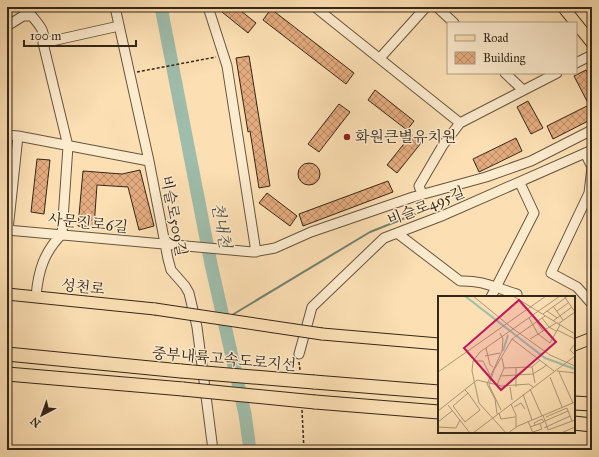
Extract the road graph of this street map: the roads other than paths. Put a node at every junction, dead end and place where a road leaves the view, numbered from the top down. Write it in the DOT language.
graph roads {
  1 [pos="115,7"];
  2 [pos="208,7"];
  3 [pos="315,7"];
  4 [pos="426,7"];
  5 [pos="437,7"];
  6 [pos="563,7"];
  7 [pos="453,22"];
  8 [pos="575,22"];
  9 [pos="577,24"];
  10 [pos="7,26"];
  11 [pos="120,26"];
  12 [pos="43,43"];
  13 [pos="592,43"];
  14 [pos="592,55"];
  15 [pos="380,58"];
  16 [pos="577,62"];
  17 [pos="507,74"];
  18 [pos="555,74"];
  19 [pos="524,90"];
  20 [pos="460,124"];
  21 [pos="592,130"];
  22 [pos="7,135"];
  23 [pos="18,136"];
  24 [pos="68,146"];
  25 [pos="588,152"];
  26 [pos="149,162"];
  27 [pos="520,183"];
  28 [pos="422,194"];
  29 [pos="7,230"];
  30 [pos="397,233"];
  31 [pos="62,234"];
  32 [pos="168,245"];
  33 [pos="255,252"];
  34 [pos="496,288"];
  35 [pos="7,294"];
  36 [pos="517,294"];
  37 [pos="492,296"];
  38 [pos="36,297"];
  39 [pos="592,304"];
  40 [pos="592,338"];
  41 [pos="438,344"];
  42 [pos="575,345"];
  43 [pos="575,345"];
  44 [pos="592,347"];
  45 [pos="7,354"];
  46 [pos="299,354"];
  47 [pos="7,374"];
  48 [pos="438,392"];
  49 [pos="575,403"];
  50 [pos="592,404"];
  51 [pos="438,412"];
  52 [pos="575,423"];
  53 [pos="592,425"];
  54 [pos="213,450"];
  1 -- 11 [label="street, 비슬로509길"];
  2 -- 33 [label="street"];
  3 -- 15 [label="street"];
  4 -- 15 [label="street"];
  5 -- 7 [label="street"];
  6 -- 8 [label="main road"];
  9 -- 13 [label="main road"];
  10 -- 12 [label="street"];
  11 -- 12 [label="street"];
  11 -- 26 [label="street, 비슬로509길"];
  12 -- 24 [label="street"];
  14 -- 16 [label="street"];
  15 -- 20 [label="street"];
  17 -- 19 [label="street"];
  18 -- 19 [label="street"];
  19 -- 20 [label="street"];
  20 -- 28 [label="street"];
  21 -- 28 [label="street, 사문진로6길"];
  22 -- 23 [label="street"];
  23 -- 24 [label="street"];
  23 -- 29 [label="street"];
  24 -- 26 [label="street"];
  24 -- 31 [label="street"];
  25 -- 27 [label="street, 비슬로495길"];
  25 -- 39 [label="street"];
  26 -- 32 [label="street, 비슬로509길"];
  27 -- 30 [label="street, 비슬로495길"];
  27 -- 34 [label="street"];
  28 -- 33 [label="street, 사문진로6길"];
  29 -- 31 [label="street, 사문진로6길"];
  30 -- 34 [label="street"];
  30 -- 46 [label="street, 비슬로495길"];
  31 -- 32 [label="street, 사문진로6길"];
  31 -- 38 [label="street"];
  32 -- 33 [label="street, 사문진로6길"];
  32 -- 54 [label="street, 비슬로509길"];
  34 -- 36 [label="street"];
  34 -- 37 [label="street"];
  35 -- 38 [label="main road, 성천로"];
  38 -- 41 [label="main road, 성천로, bridge"];
  40 -- 42 [label="main road"];
  43 -- 44 [label="main road"];
  45 -- 48 [label="highway, 중부내륙고속도로지선, bridge"];
  47 -- 51 [label="highway, bridge"];
  49 -- 50 [label="highway"];
  52 -- 53 [label="highway"];
}
